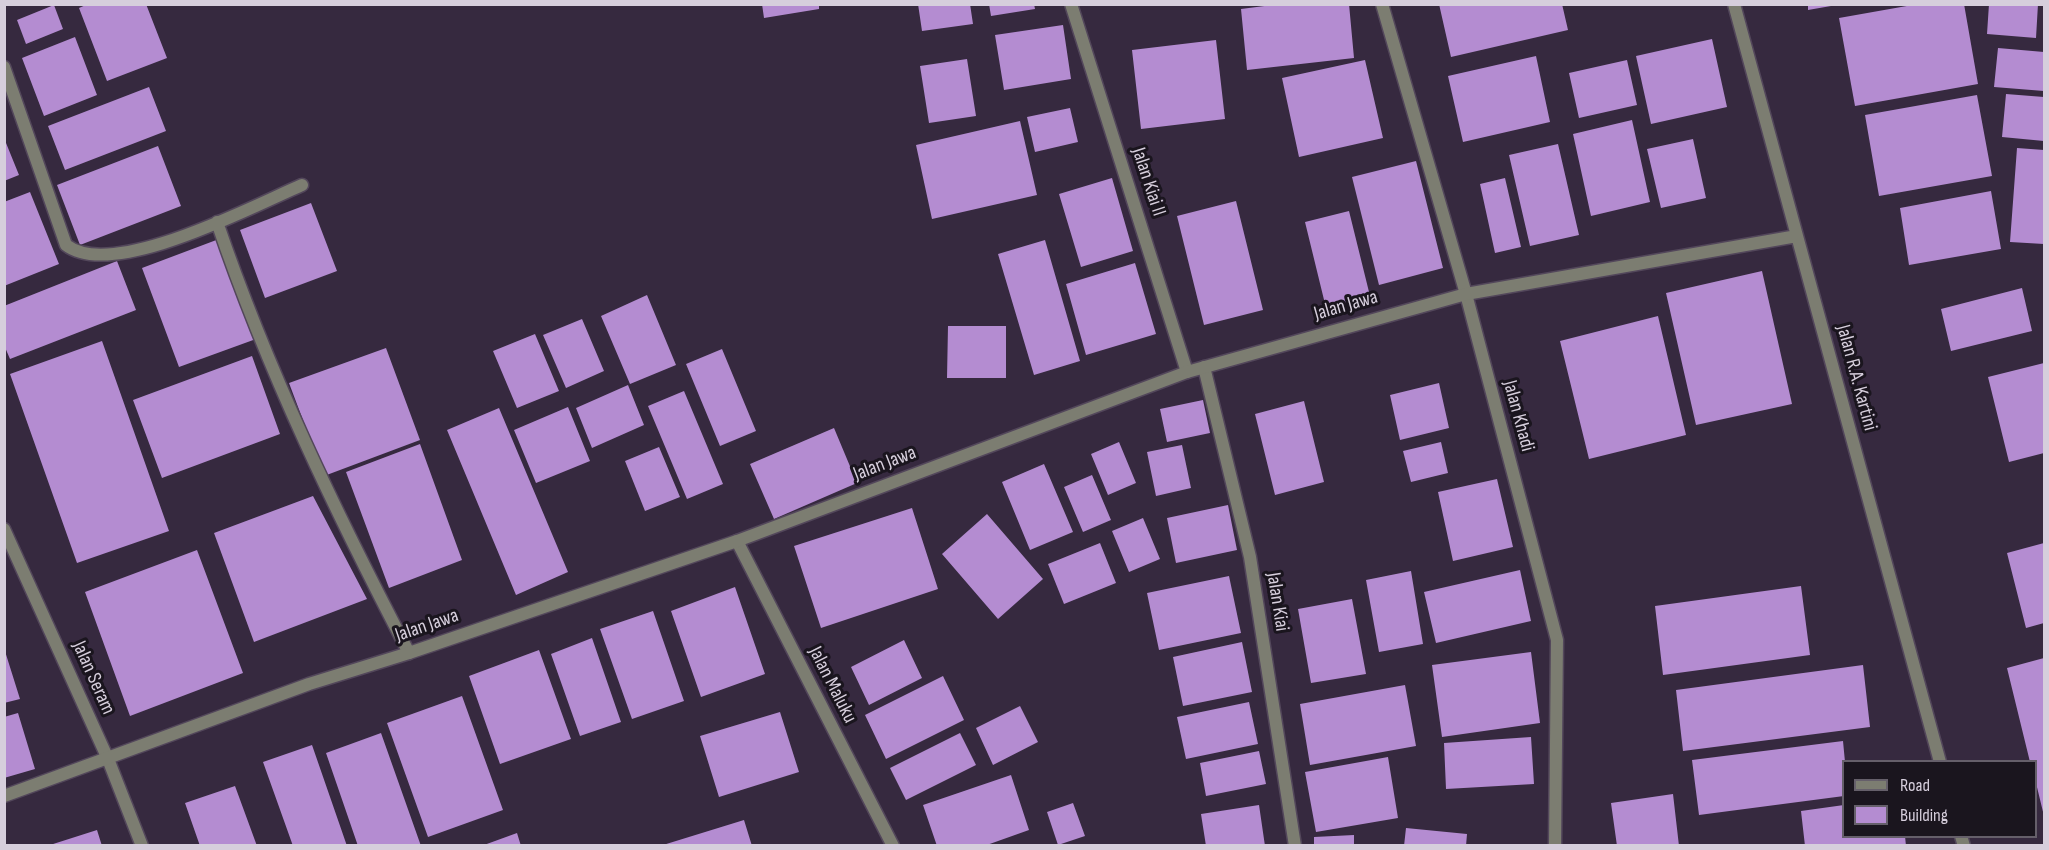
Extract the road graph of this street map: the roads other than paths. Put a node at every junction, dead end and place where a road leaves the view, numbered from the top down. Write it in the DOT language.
graph roads {
  1 [pos="1071,4"];
  2 [pos="1382,4"];
  3 [pos="1734,4"];
  4 [pos="4,67"];
  5 [pos="302,185"];
  6 [pos="217,222"];
  7 [pos="1797,236"];
  8 [pos="1466,294"];
  9 [pos="1204,367"];
  10 [pos="1187,372"];
  11 [pos="4,529"];
  12 [pos="737,541"];
  13 [pos="409,653"];
  14 [pos="108,759"];
  15 [pos="1939,760"];
  16 [pos="4,796"];
  17 [pos="142,846"];
  18 [pos="893,846"];
  19 [pos="1295,846"];
  20 [pos="1555,846"];
  1 -- 10 [label="street, Jalan Kiai II"];
  2 -- 8 [label="street, Jalan Khadi"];
  3 -- 7 [label="street, Jalan R.A. Kartini"];
  4 -- 6 [label="street"];
  5 -- 6 [label="street"];
  6 -- 13 [label="street"];
  7 -- 8 [label="street, Jalan Jawa"];
  7 -- 15 [label="street, Jalan R.A. Kartini"];
  8 -- 9 [label="street, Jalan Jawa"];
  8 -- 20 [label="street, Jalan Khadi"];
  9 -- 10 [label="street, Jalan Jawa"];
  9 -- 19 [label="street, Jalan Kiai"];
  10 -- 12 [label="street, Jalan Jawa"];
  11 -- 14 [label="street, Jalan Seram"];
  12 -- 13 [label="street, Jalan Jawa"];
  12 -- 18 [label="street, Jalan Maluku"];
  13 -- 14 [label="street, Jalan Jawa"];
  14 -- 16 [label="street, Jalan Jawa"];
  14 -- 17 [label="street, Jalan Seram"];
}
